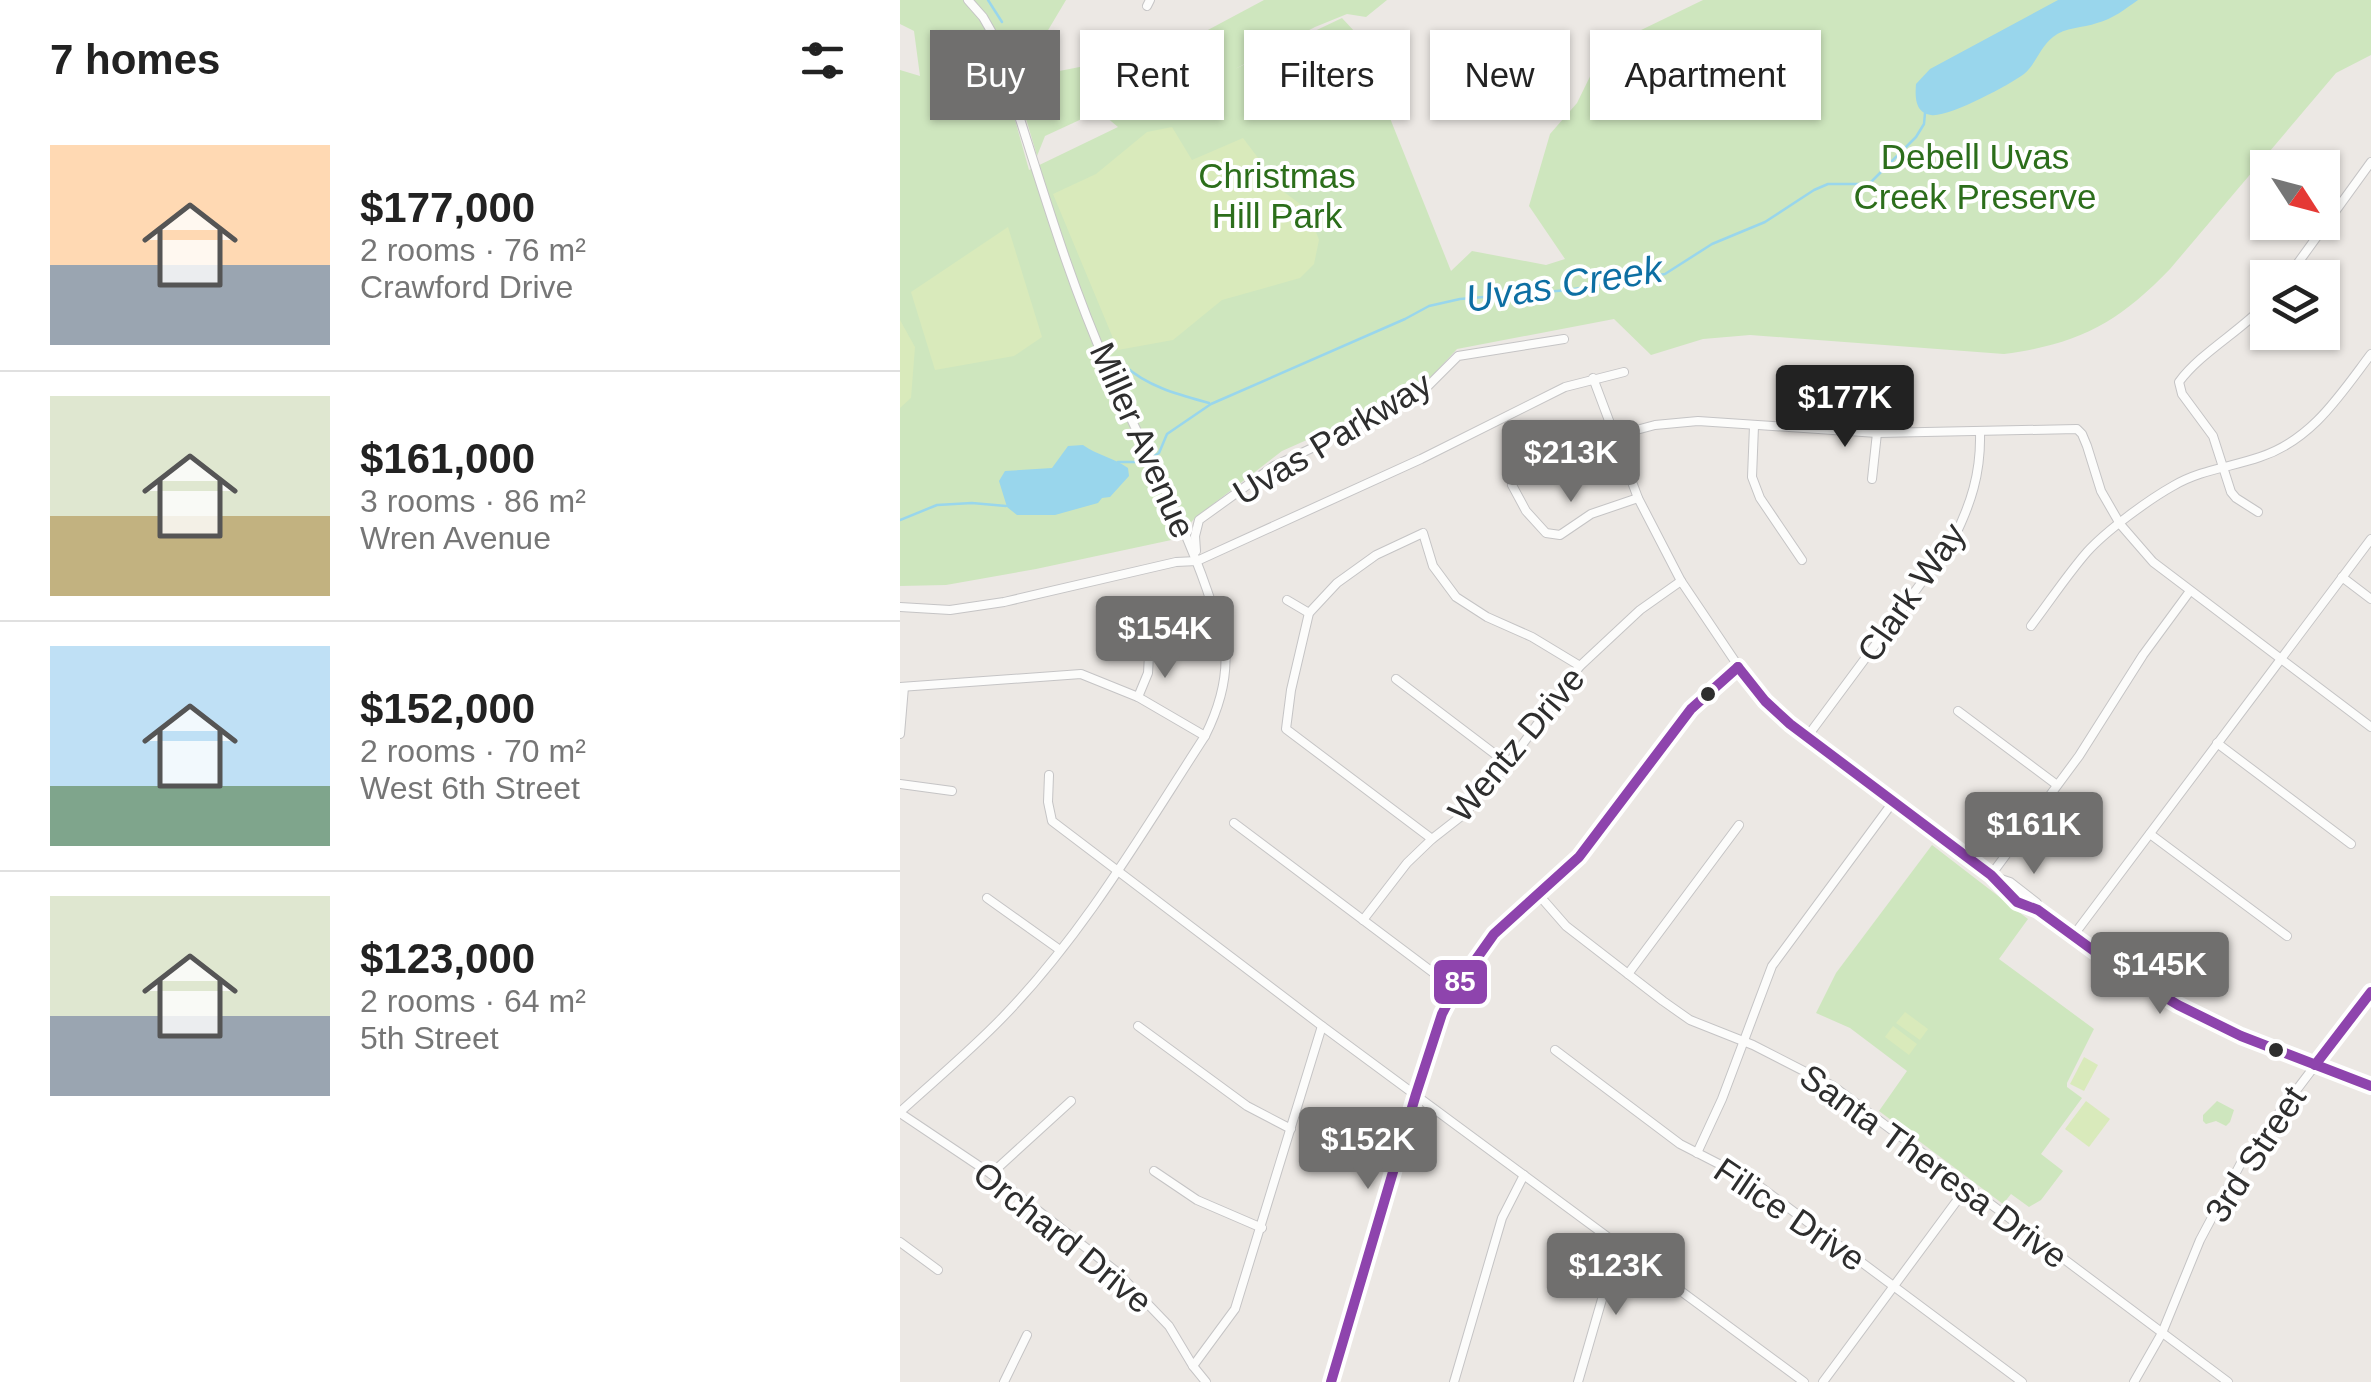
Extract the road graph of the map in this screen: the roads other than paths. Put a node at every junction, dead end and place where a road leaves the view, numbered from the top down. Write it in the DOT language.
graph roads {
  1 [pos="968,0"];
  2 [pos="2371,162"];
  3 [pos="2300,260"];
  4 [pos="2250,320"];
  5 [pos="1564,339"];
  6 [pos="2371,354"];
  7 [pos="1624,372"];
  8 [pos="1593,378"];
  9 [pos="1754,426"];
  10 [pos="1877,433"];
  11 [pos="1980,433"];
  12 [pos="1614,436"];
  13 [pos="2223,467"];
  14 [pos="1872,479"];
  15 [pos="1512,485"];
  16 [pos="1638,498"];
  17 [pos="2258,512"];
  18 [pos="2120,524"];
  19 [pos="2371,538"];
  20 [pos="1197,560"];
  21 [pos="1802,560"];
  22 [pos="2342,577"];
  23 [pos="1681,582"];
  24 [pos="2190,591"];
  25 [pos="2371,599"];
  26 [pos="1287,600"];
  27 [pos="900,607"];
  28 [pos="1308,613"];
  29 [pos="2031,626"];
  30 [pos="1150,655"];
  31 [pos="2280,659"];
  32 [pos="1580,666"];
  33 [pos="1738,667"];
  34 [pos="1396,679"];
  35 [pos="902,687"];
  36 [pos="1138,697"];
  37 [pos="1958,711"];
  38 [pos="2371,727"];
  39 [pos="900,734"];
  40 [pos="1204,736"];
  41 [pos="1807,738"];
  42 [pos="2217,744"];
  43 [pos="1508,764"];
  44 [pos="1049,774"];
  45 [pos="900,784"];
  46 [pos="2057,785"];
  47 [pos="952,792"];
  48 [pos="1893,802"];
  49 [pos="1234,823"];
  50 [pos="1740,825"];
  51 [pos="2150,834"];
  52 [pos="1432,839"];
  53 [pos="2352,844"];
  54 [pos="1118,870"];
  55 [pos="1991,875"];
  56 [pos="1538,894"];
  57 [pos="988,898"];
  58 [pos="1364,920"];
  59 [pos="2072,936"];
  60 [pos="2287,936"];
  61 [pos="1060,950"];
  62 [pos="1628,974"];
  63 [pos="1455,988"];
  64 [pos="2371,992"];
  65 [pos="1138,1026"];
  66 [pos="1322,1026"];
  67 [pos="1743,1041"];
  68 [pos="1555,1050"];
  69 [pos="2315,1065"];
  70 [pos="2371,1086"];
  71 [pos="1416,1094"];
  72 [pos="1071,1102"];
  73 [pos="900,1113"];
  74 [pos="1291,1130"];
  75 [pos="1697,1154"];
  76 [pos="1154,1171"];
  77 [pos="991,1174"];
  78 [pos="1524,1175"];
  79 [pos="1968,1187"];
  80 [pos="1262,1228"];
  81 [pos="900,1242"];
  82 [pos="1618,1244"];
  83 [pos="938,1270"];
  84 [pos="1894,1285"];
  85 [pos="2162,1333"];
  86 [pos="1026,1335"];
  87 [pos="1193,1366"];
  88 [pos="1004,1382"];
  89 [pos="1206,1382"];
  90 [pos="1332,1382"];
  91 [pos="1454,1382"];
  92 [pos="1578,1382"];
  93 [pos="1804,1382"];
  94 [pos="1822,1382"];
  95 [pos="2022,1382"];
  96 [pos="2134,1382"];
  97 [pos="2228,1382"];
  1 -- 20 [label="street, Miller Avenue"];
  2 -- 3 [label="street"];
  4 -- 13 [label="street"];
  5 -- 20 [label="street, Uvas Parkway"];
  6 -- 13 [label="street"];
  7 -- 8 [label="street"];
  8 -- 12 [label="street"];
  8 -- 20 [label="street"];
  9 -- 10 [label="street"];
  9 -- 12 [label="street"];
  9 -- 21 [label="street"];
  10 -- 11 [label="street"];
  10 -- 14 [label="street"];
  11 -- 18 [label="street"];
  11 -- 41 [label="street, Clark Way"];
  12 -- 16 [label="street"];
  13 -- 17 [label="street"];
  13 -- 18 [label="street"];
  15 -- 16 [label="street"];
  16 -- 23 [label="street"];
  18 -- 24 [label="street"];
  18 -- 29 [label="street"];
  19 -- 22 [label="street"];
  20 -- 27 [label="street"];
  20 -- 40 [label="street, Miller Avenue"];
  22 -- 25 [label="street"];
  22 -- 31 [label="street"];
  23 -- 32 [label="street, Wentz Drive"];
  23 -- 33 [label="street"];
  24 -- 31 [label="street"];
  24 -- 46 [label="street"];
  26 -- 28 [label="street"];
  28 -- 32 [label="street"];
  28 -- 52 [label="street"];
  30 -- 36 [label="street"];
  31 -- 38 [label="street"];
  31 -- 42 [label="street"];
  32 -- 43 [label="street, Wentz Drive"];
  33 -- 41 [label="street"];
  33 -- 56 [label="street"];
  34 -- 43 [label="street"];
  35 -- 36 [label="street"];
  35 -- 39 [label="street"];
  36 -- 40 [label="street"];
  37 -- 46 [label="street"];
  40 -- 54 [label="street, Miller Avenue"];
  41 -- 48 [label="street"];
  42 -- 51 [label="street"];
  42 -- 53 [label="street"];
  43 -- 52 [label="street, Wentz Drive"];
  44 -- 54 [label="street"];
  45 -- 47 [label="street"];
  46 -- 55 [label="street"];
  48 -- 55 [label="street"];
  48 -- 67 [label="street"];
  49 -- 58 [label="street"];
  50 -- 62 [label="street"];
  51 -- 59 [label="street"];
  51 -- 60 [label="street"];
  52 -- 58 [label="street, Wentz Drive"];
  54 -- 61 [label="street, Miller Avenue"];
  54 -- 66 [label="street"];
  55 -- 59 [label="street"];
  56 -- 62 [label="street, Santa Theresa Drive"];
  56 -- 63 [label="street"];
  57 -- 61 [label="street"];
  58 -- 63 [label="street"];
  59 -- 69 [label="street"];
  61 -- 73 [label="street, Miller Avenue"];
  62 -- 67 [label="street, Santa Theresa Drive"];
  63 -- 71 [label="street"];
  64 -- 69 [label="street, 3rd Street"];
  65 -- 74 [label="street"];
  66 -- 71 [label="street"];
  66 -- 74 [label="street"];
  67 -- 75 [label="street"];
  67 -- 79 [label="street, Santa Theresa Drive"];
  68 -- 75 [label="street, Filice Drive"];
  69 -- 70 [label="street"];
  69 -- 85 [label="street, 3rd Street"];
  71 -- 78 [label="street"];
  71 -- 90 [label="street"];
  72 -- 77 [label="street"];
  73 -- 77 [label="street, Orchard Drive"];
  74 -- 80 [label="street"];
  75 -- 84 [label="street, Filice Drive"];
  76 -- 80 [label="street"];
  77 -- 87 [label="street, Orchard Drive"];
  78 -- 82 [label="street"];
  78 -- 91 [label="street"];
  79 -- 84 [label="street"];
  79 -- 85 [label="street, Santa Theresa Drive"];
  80 -- 87 [label="street"];
  81 -- 83 [label="street"];
  82 -- 92 [label="street"];
  82 -- 93 [label="street"];
  84 -- 94 [label="street"];
  84 -- 95 [label="street, Filice Drive"];
  85 -- 96 [label="street, 3rd Street"];
  85 -- 97 [label="street, Santa Theresa Drive"];
  86 -- 88 [label="street"];
  87 -- 89 [label="street, Orchard Drive"];
}
